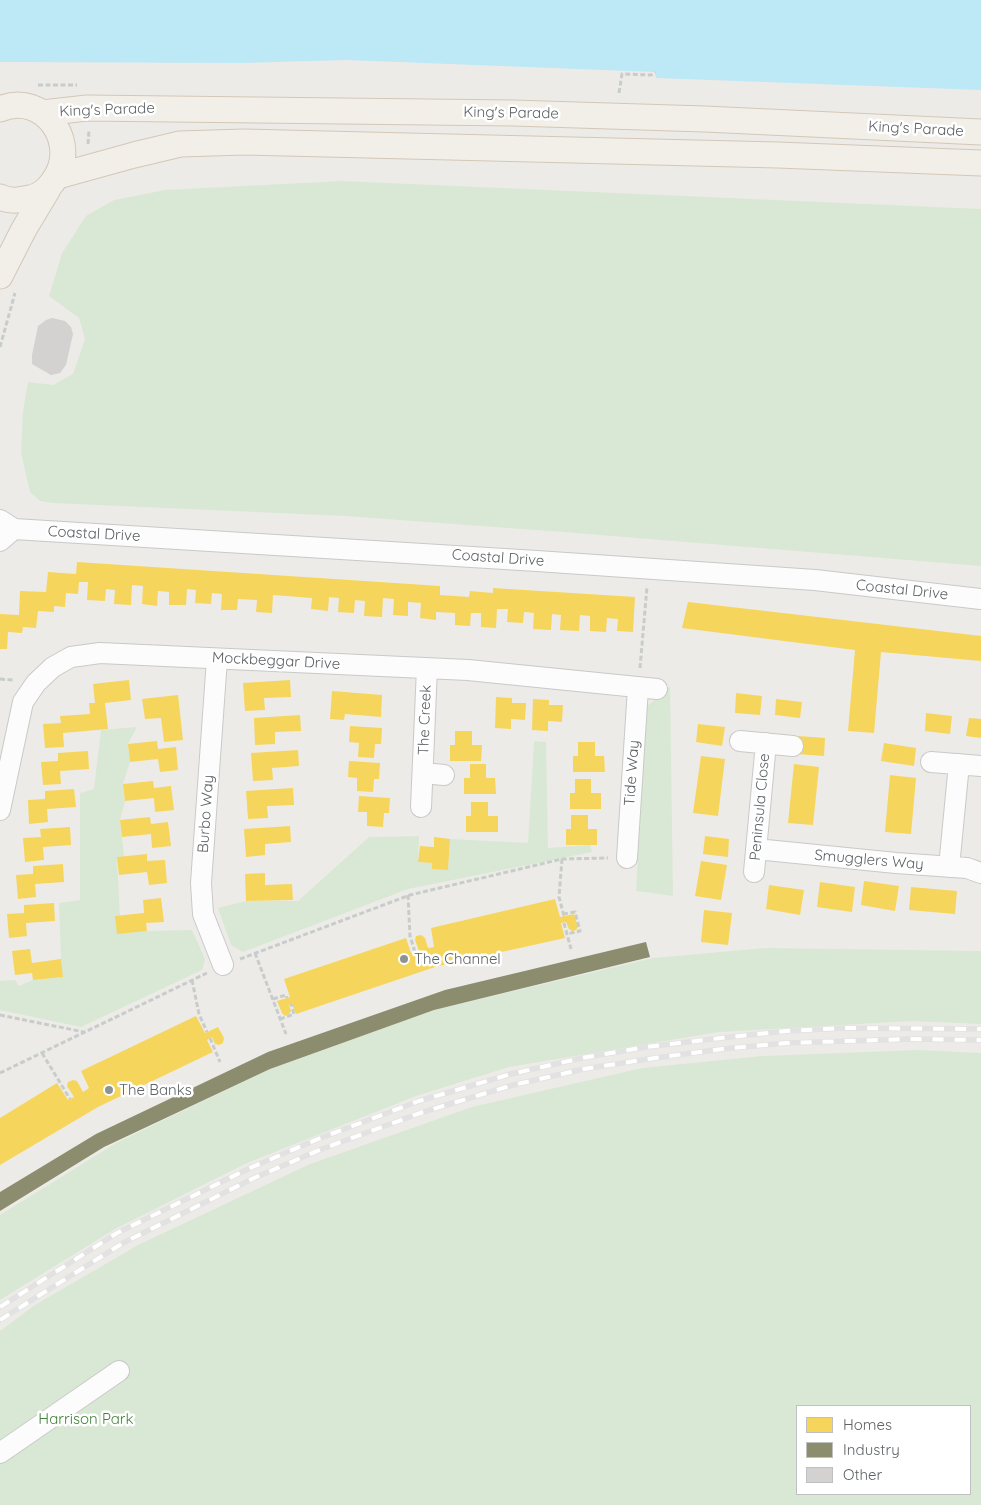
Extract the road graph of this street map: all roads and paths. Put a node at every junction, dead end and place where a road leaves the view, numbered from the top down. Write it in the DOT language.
graph roads {
  1 [pos="655,72"];
  2 [pos="619,93"];
  3 [pos="1,108"];
  4 [pos="42,113"];
  5 [pos="981,132"];
  6 [pos="981,163"];
  7 [pos="53,183"];
  8 [pos="0,197"];
  9 [pos="0,276"];
  10 [pos="5,530"];
  11 [pos="649,569"];
  12 [pos="981,599"];
  13 [pos="217,659"];
  14 [pos="427,668"];
  15 [pos="648,689"];
  16 [pos="740,741"];
  17 [pos="766,743"];
  18 [pos="793,746"];
  19 [pos="931,762"];
  20 [pos="959,764"];
  21 [pos="981,766"];
  22 [pos="423,773"];
  23 [pos="444,775"];
  24 [pos="421,807"];
  25 [pos="0,810"];
  26 [pos="756,849"];
  27 [pos="627,858"];
  28 [pos="562,859"];
  29 [pos="949,866"];
  30 [pos="754,872"];
  31 [pos="981,873"];
  32 [pos="408,895"];
  33 [pos="564,923"];
  34 [pos="567,934"];
  35 [pos="571,949"];
  36 [pos="415,952"];
  37 [pos="255,953"];
  38 [pos="223,966"];
  39 [pos="192,980"];
  40 [pos="287,998"];
  41 [pos="273,999"];
  42 [pos="290,1004"];
  43 [pos="0,1015"];
  44 [pos="280,1019"];
  45 [pos="85,1032"];
  46 [pos="208,1032"];
  47 [pos="286,1034"];
  48 [pos="210,1038"];
  49 [pos="42,1053"];
  50 [pos="220,1062"];
  51 [pos="0,1073"];
  52 [pos="70,1098"];
  53 [pos="119,1371"];
  54 [pos="0,1453"];
  1 -- 2 [label="path"];
  3 -- 4 [label="main road"];
  4 -- 5 [label="main road, King's Parade"];
  4 -- 7 [label="main road"];
  6 -- 7 [label="main road, King's Parade"];
  7 -- 8 [label="main road, King's Parade"];
  7 -- 9 [label="main road"];
  10 -- 11 [label="street, Coastal Drive"];
  11 -- 12 [label="street, Coastal Drive"];
  11 -- 15 [label="path"];
  13 -- 14 [label="street, Mockbeggar Drive"];
  13 -- 25 [label="street, Mockbeggar Drive"];
  13 -- 38 [label="street, Burbo Way"];
  14 -- 15 [label="street, Mockbeggar Drive"];
  14 -- 22 [label="street, The Creek"];
  15 -- 27 [label="street, Tide Way"];
  16 -- 17 [label="street, Peninsula Close"];
  17 -- 18 [label="street, Peninsula Close"];
  17 -- 26 [label="street, Peninsula Close"];
  19 -- 20 [label="street"];
  20 -- 21 [label="street"];
  20 -- 29 [label="street"];
  22 -- 23 [label="street, The Creek"];
  22 -- 24 [label="street, The Creek"];
  26 -- 29 [label="street, Smugglers Way"];
  26 -- 30 [label="street, Peninsula Close"];
  27 -- 28 [label="path"];
  28 -- 32 [label="path"];
  28 -- 34 [label="path"];
  29 -- 31 [label="street, Smugglers Way"];
  32 -- 36 [label="path"];
  32 -- 37 [label="path"];
  33 -- 34 [label="path"];
  34 -- 35 [label="path"];
  37 -- 38 [label="path"];
  37 -- 41 [label="path"];
  38 -- 39 [label="path"];
  39 -- 45 [label="path"];
  39 -- 46 [label="path"];
  40 -- 41 [label="path"];
  41 -- 44 [label="path"];
  42 -- 44 [label="path"];
  43 -- 45 [label="path"];
  44 -- 47 [label="path"];
  45 -- 49 [label="path"];
  48 -- 50 [label="path"];
  49 -- 51 [label="path"];
  49 -- 52 [label="path"];
  53 -- 54 [label="street"];
}
